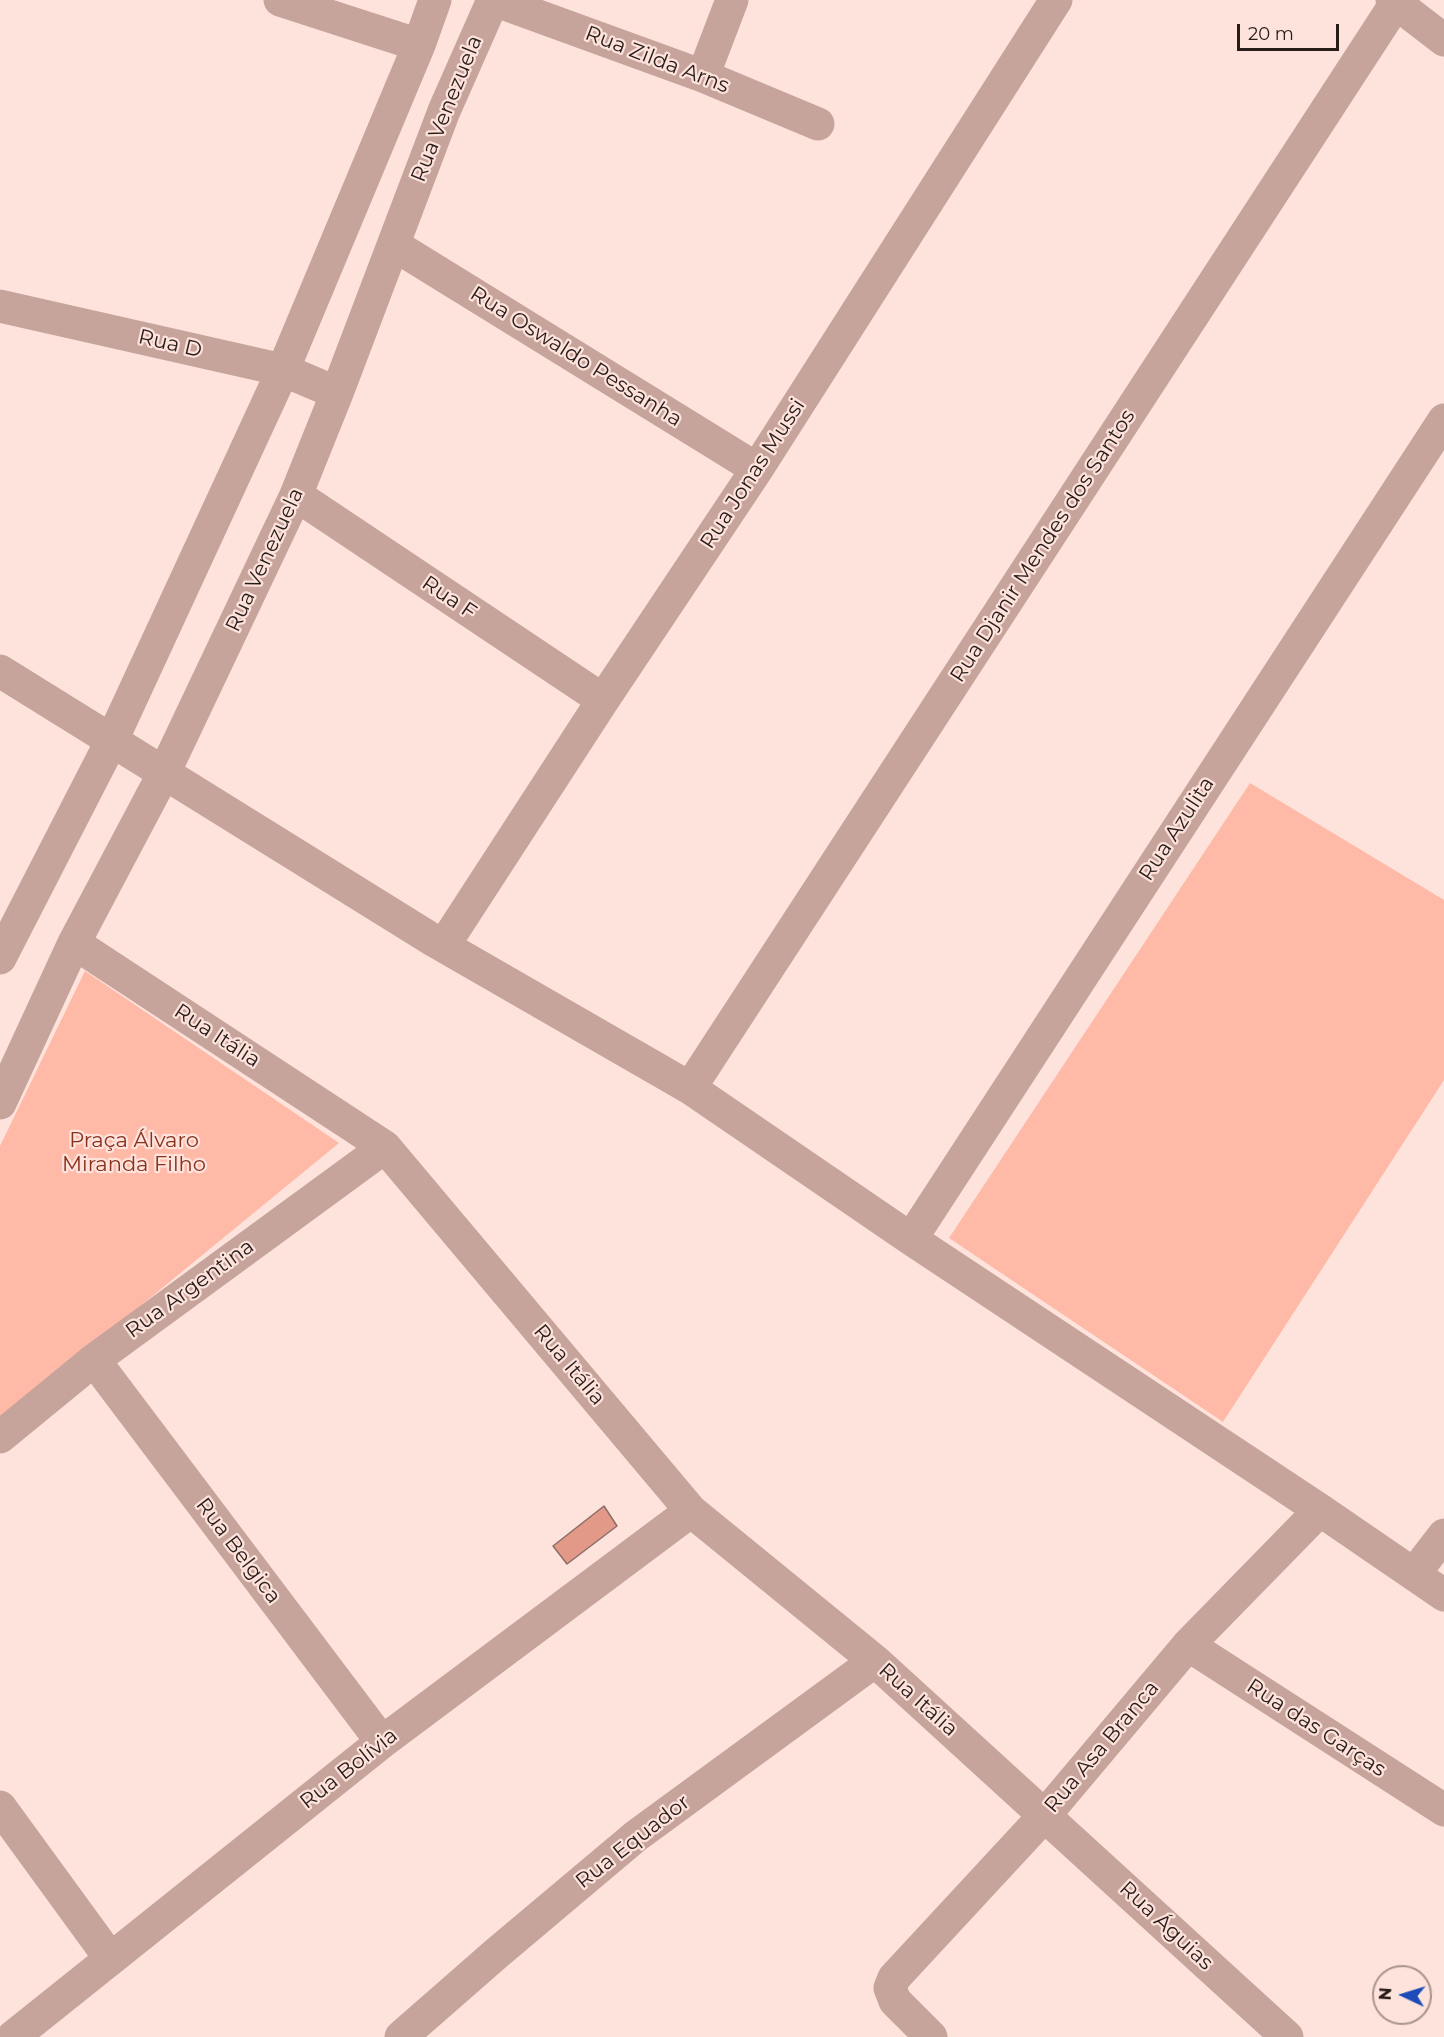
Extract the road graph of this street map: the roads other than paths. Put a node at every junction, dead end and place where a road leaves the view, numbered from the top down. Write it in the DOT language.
graph roads {
  1 [pos="280,0"];
  2 [pos="435,0"];
  3 [pos="493,0"];
  4 [pos="732,0"];
  5 [pos="1056,0"];
  6 [pos="1394,2"];
  7 [pos="1444,40"];
  8 [pos="419,45"];
  9 [pos="703,76"];
  10 [pos="818,124"];
  11 [pos="394,245"];
  12 [pos="0,306"];
  13 [pos="283,370"];
  14 [pos="337,393"];
  15 [pos="1444,420"];
  16 [pos="758,469"];
  17 [pos="296,495"];
  18 [pos="0,671"];
  19 [pos="603,700"];
  20 [pos="112,740"];
  21 [pos="164,773"];
  22 [pos="74,943"];
  23 [pos="444,945"];
  24 [pos="0,958"];
  25 [pos="690,1088"];
  26 [pos="0,1103"];
  27 [pos="385,1147"];
  28 [pos="911,1239"];
  29 [pos="94,1360"];
  30 [pos="0,1437"];
  31 [pos="1320,1510"];
  32 [pos="691,1511"];
  33 [pos="1444,1535"];
  34 [pos="1414,1574"];
  35 [pos="1444,1595"];
  36 [pos="1188,1646"];
  37 [pos="875,1661"];
  38 [pos="382,1742"];
  39 [pos="0,1807"];
  40 [pos="1444,1810"];
  41 [pos="1045,1815"];
  42 [pos="110,1958"];
  43 [pos="13,2037"];
  44 [pos="401,2037"];
  45 [pos="931,2037"];
  46 [pos="1287,2037"];
  1 -- 8 [label="street"];
  2 -- 8 [label="street"];
  3 -- 9 [label="street, Rua Zilda Arns"];
  3 -- 11 [label="street, Rua Venezuela"];
  4 -- 9 [label="street"];
  5 -- 16 [label="street, Rua Jonas Mussi"];
  6 -- 7 [label="street"];
  6 -- 25 [label="street, Rua Djanir Mendes dos Santos"];
  8 -- 13 [label="street"];
  9 -- 10 [label="street, Rua Zilda Arns"];
  11 -- 14 [label="street, Rua Venezuela"];
  11 -- 16 [label="street, Rua Oswaldo Pessanha"];
  12 -- 13 [label="street, Rua D"];
  13 -- 14 [label="street, Rua D"];
  13 -- 20 [label="street"];
  14 -- 17 [label="street, Rua Venezuela"];
  15 -- 28 [label="street, Rua Azulita"];
  16 -- 19 [label="street, Rua Jonas Mussi"];
  17 -- 19 [label="street, Rua F"];
  17 -- 21 [label="street, Rua Venezuela"];
  18 -- 20 [label="street"];
  19 -- 23 [label="street, Rua Jonas Mussi"];
  20 -- 21 [label="street"];
  20 -- 24 [label="street"];
  21 -- 22 [label="street, Rua Venezuela"];
  21 -- 23 [label="street"];
  22 -- 26 [label="street, Rua Venezuela"];
  22 -- 27 [label="street, Rua Itália"];
  23 -- 25 [label="street"];
  25 -- 28 [label="street"];
  27 -- 29 [label="street, Rua Argentina"];
  27 -- 32 [label="street, Rua Itália"];
  28 -- 31 [label="street"];
  29 -- 30 [label="street, Rua Argentina"];
  29 -- 38 [label="street, Rua Belgica"];
  31 -- 34 [label="street"];
  31 -- 36 [label="street, Rua Asa Branca"];
  32 -- 37 [label="street, Rua Itália"];
  32 -- 38 [label="street, Rua Bolívia"];
  33 -- 34 [label="street"];
  34 -- 35 [label="street"];
  36 -- 40 [label="street, Rua das Garças"];
  36 -- 41 [label="street, Rua Asa Branca"];
  37 -- 41 [label="street, Rua Itália"];
  37 -- 44 [label="street, Rua Equador"];
  38 -- 42 [label="street, Rua Bolívia"];
  39 -- 42 [label="street"];
  41 -- 45 [label="street, Rua Asa Branca"];
  41 -- 46 [label="street, Rua Águias"];
  42 -- 43 [label="street, Rua Bolívia"];
}
